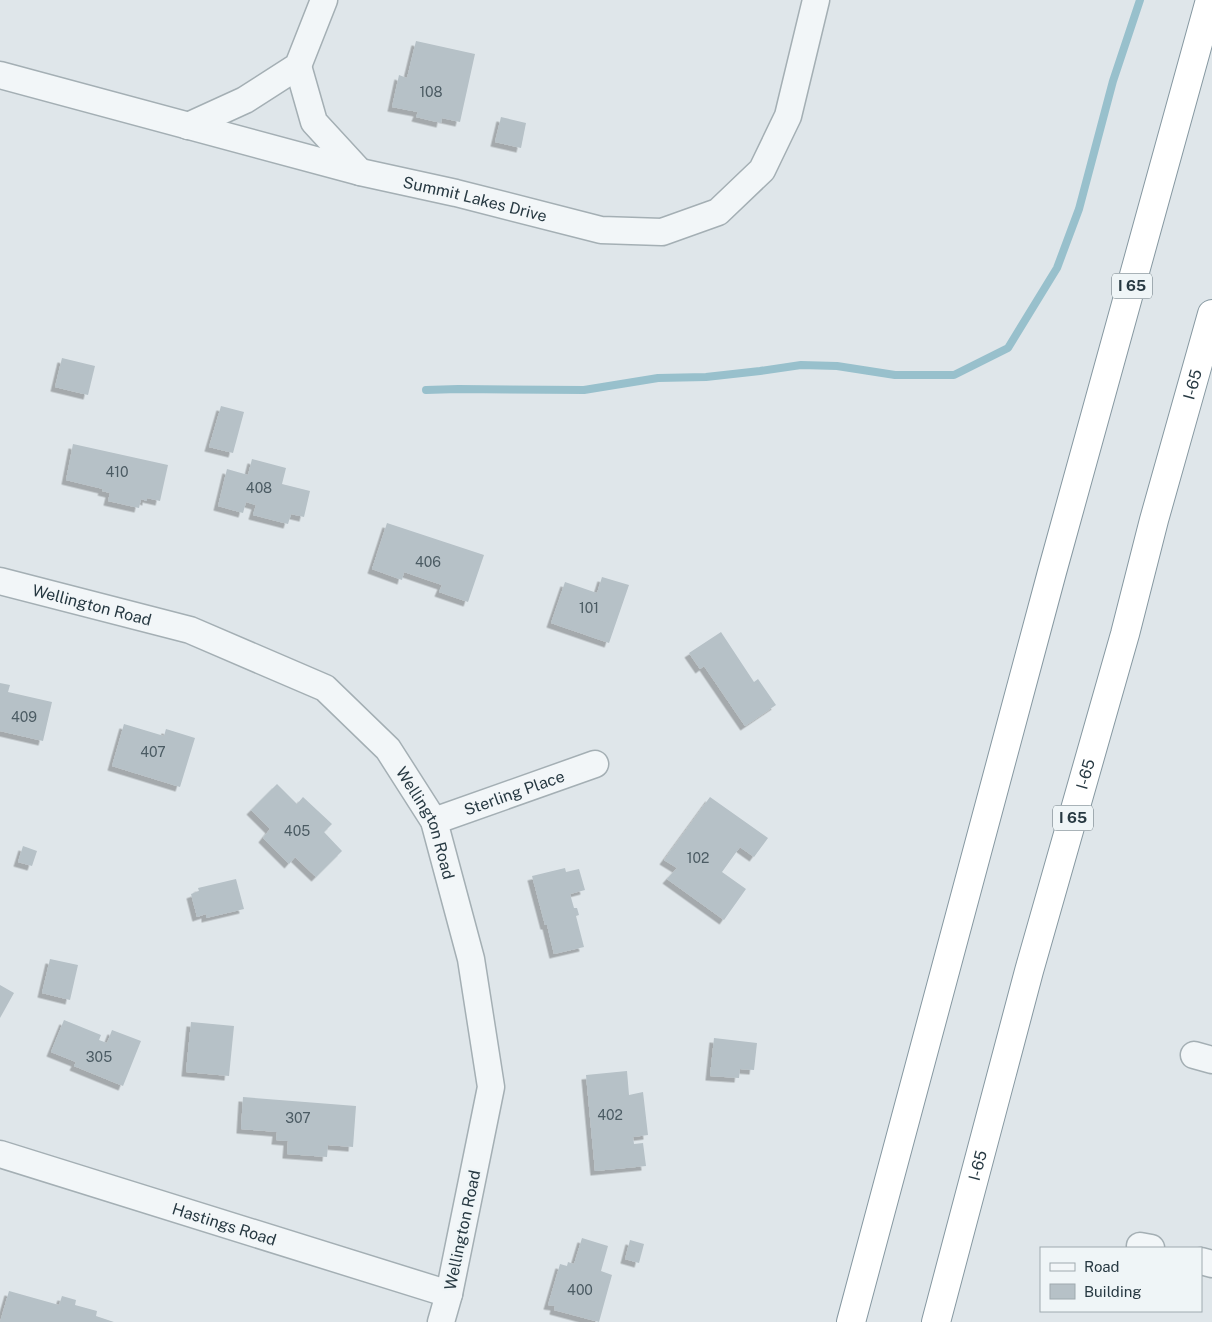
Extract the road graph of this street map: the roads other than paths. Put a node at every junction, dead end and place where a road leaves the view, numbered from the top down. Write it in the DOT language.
graph roads {
  1 [pos="324,0"];
  2 [pos="816,0"];
  3 [pos="1210,0"];
  4 [pos="298,66"];
  5 [pos="0,75"];
  6 [pos="188,126"];
  7 [pos="360,172"];
  8 [pos="1212,314"];
  9 [pos="0,581"];
  10 [pos="595,764"];
  11 [pos="434,820"];
  12 [pos="0,1154"];
  13 [pos="449,1294"];
  14 [pos="441,1322"];
  15 [pos="851,1322"];
  16 [pos="936,1322"];
  1 -- 4 [label="street"];
  2 -- 7 [label="street, Summit Lakes Drive"];
  3 -- 15 [label="highway, I 65"];
  4 -- 6 [label="street"];
  4 -- 7 [label="street"];
  5 -- 6 [label="street, Summit Lakes Drive"];
  6 -- 7 [label="street, Summit Lakes Drive"];
  8 -- 16 [label="highway, I-65 / I 65"];
  9 -- 11 [label="street, Wellington Road"];
  10 -- 11 [label="street, Sterling Place"];
  11 -- 13 [label="street, Wellington Road"];
  12 -- 13 [label="street, Hastings Road"];
  13 -- 14 [label="street, Wellington Road"];
}
